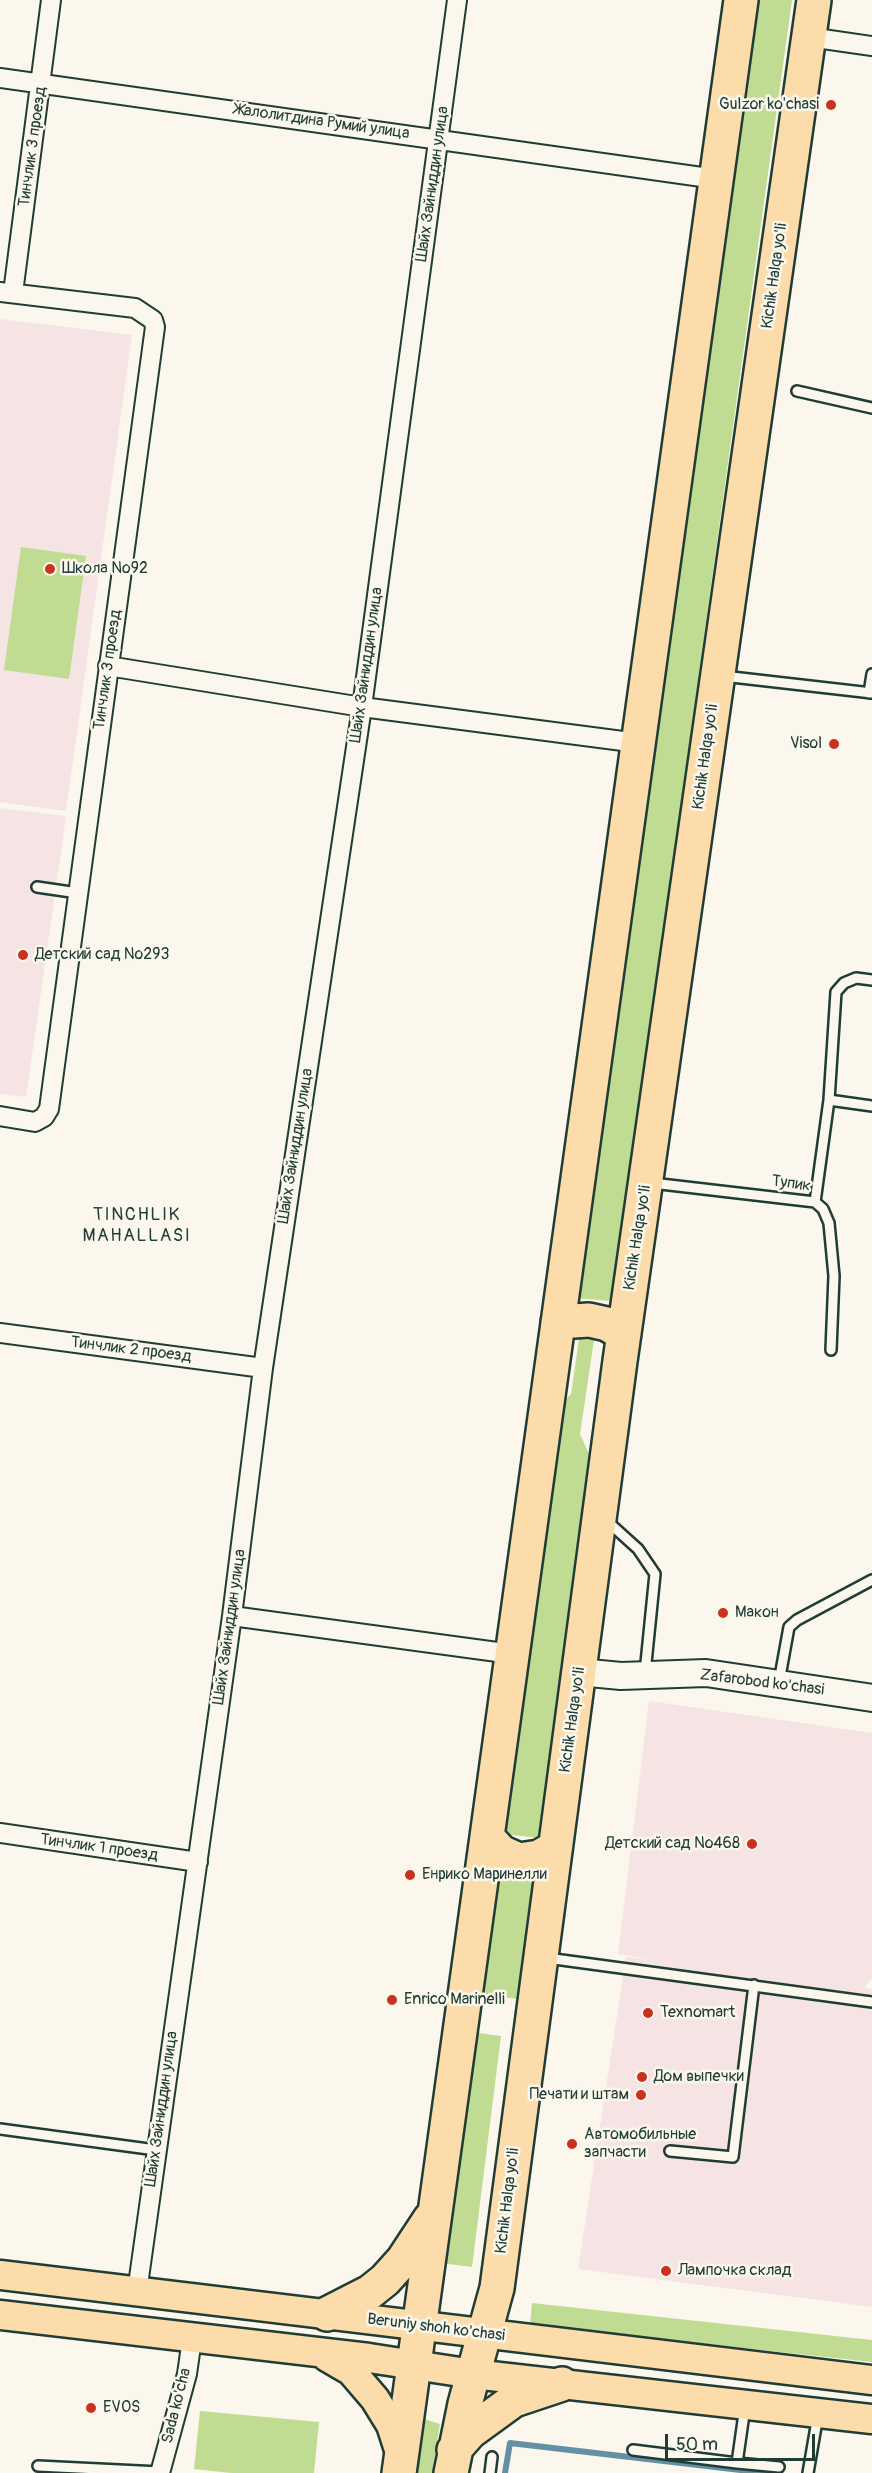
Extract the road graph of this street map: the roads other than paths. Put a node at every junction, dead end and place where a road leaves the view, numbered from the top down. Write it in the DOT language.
graph roads {
  1 [pos="51,0"];
  2 [pos="457,0"];
  3 [pos="741,0"];
  4 [pos="813,0"];
  5 [pos="808,37"];
  6 [pos="872,46"];
  7 [pos="0,78"];
  8 [pos="42,83"];
  9 [pos="439,138"];
  10 [pos="716,178"];
  11 [pos="6,293"];
  12 [pos="797,391"];
  13 [pos="872,408"];
  14 [pos="108,666"];
  15 [pos="872,674"];
  16 [pos="718,676"];
  17 [pos="871,693"];
  18 [pos="362,707"];
  19 [pos="638,743"];
  20 [pos="36,887"];
  21 [pos="78,893"];
  22 [pos="872,980"];
  23 [pos="829,1100"];
  24 [pos="872,1106"];
  25 [pos="0,1116"];
  26 [pos="647,1182"];
  27 [pos="815,1202"];
  28 [pos="558,1322"];
  29 [pos="0,1333"];
  30 [pos="624,1334"];
  31 [pos="831,1350"];
  32 [pos="263,1368"];
  33 [pos="600,1515"];
  34 [pos="872,1580"];
  35 [pos="232,1616"];
  36 [pos="512,1654"];
  37 [pos="579,1671"];
  38 [pos="645,1676"];
  39 [pos="779,1684"];
  40 [pos="872,1698"];
  41 [pos="0,1833"];
  42 [pos="487,1837"];
  43 [pos="555,1848"];
  44 [pos="198,1862"];
  45 [pos="539,1957"];
  46 [pos="754,1985"];
  47 [pos="872,2002"];
  48 [pos="0,2130"];
  49 [pos="156,2150"];
  50 [pos="670,2151"];
  51 [pos="436,2210"];
  52 [pos="0,2275"];
  53 [pos="137,2292"];
  54 [pos="327,2314"];
  55 [pos="0,2315"];
  56 [pos="420,2327"];
  57 [pos="484,2334"];
  58 [pos="192,2339"];
  59 [pos="319,2353"];
  60 [pos="414,2365"];
  61 [pos="473,2374"];
  62 [pos="872,2380"];
  63 [pos="562,2384"];
  64 [pos="746,2404"];
  65 [pos="818,2412"];
  66 [pos="872,2418"];
  67 [pos="633,2450"];
  68 [pos="492,2457"];
  69 [pos="453,2461"];
  70 [pos="737,2463"];
  71 [pos="400,2464"];
  72 [pos="38,2466"];
  73 [pos="779,2467"];
  74 [pos="134,2473"];
  75 [pos="160,2473"];
  76 [pos="490,2473"];
  77 [pos="808,2473"];
  1 -- 8 [label="street, Тинчлик 3 проезд"];
  2 -- 9 [label="street, Шайх Зайниддин улица"];
  3 -- 10 [label="highway"];
  4 -- 5 [label="highway, Kichik Halqa yo'li"];
  5 -- 6 [label="street"];
  5 -- 16 [label="highway, Kichik Halqa yo'li"];
  7 -- 8 [label="street, Жалолитдина Румий улица"];
  8 -- 9 [label="street, Жалолитдина Румий улица"];
  8 -- 11 [label="street, Тинчлик 3 проезд"];
  9 -- 10 [label="street, Жалолитдина Румий улица"];
  9 -- 18 [label="street, Шайх Зайниддин улица"];
  10 -- 19 [label="highway"];
  11 -- 14 [label="street, Тинчлик 3 проезд"];
  12 -- 13 [label="lane"];
  14 -- 18 [label="street"];
  14 -- 21 [label="street, Тинчлик 3 проезд"];
  15 -- 17 [label="lane"];
  16 -- 17 [label="lane"];
  16 -- 26 [label="highway, Kichik Halqa yo'li"];
  18 -- 19 [label="street"];
  18 -- 32 [label="street, Шайх Зайниддин улица"];
  19 -- 28 [label="highway"];
  20 -- 21 [label="lane"];
  21 -- 25 [label="street, Тинчлик 3 проезд"];
  22 -- 23 [label="lane"];
  23 -- 24 [label="lane"];
  23 -- 27 [label="lane"];
  26 -- 27 [label="lane, Тупик"];
  26 -- 30 [label="highway, Kichik Halqa yo'li"];
  27 -- 31 [label="lane, Тупик"];
  28 -- 30 [label="highway"];
  28 -- 36 [label="highway"];
  29 -- 32 [label="street, Тинчлик 2 проезд"];
  30 -- 33 [label="highway, Kichik Halqa yo'li"];
  32 -- 35 [label="street, Шайх Зайниддин улица"];
  33 -- 37 [label="highway, Kichik Halqa yo'li"];
  33 -- 38 [label="lane"];
  34 -- 39 [label="lane"];
  35 -- 36 [label="street"];
  35 -- 44 [label="street, Шайх Зайниддин улица"];
  36 -- 42 [label="highway"];
  37 -- 38 [label="street, Zafarobod ko'chasi"];
  37 -- 43 [label="highway, Kichik Halqa yo'li"];
  38 -- 39 [label="street, Zafarobod ko'chasi"];
  39 -- 40 [label="street, Zafarobod ko'chasi"];
  41 -- 44 [label="street, Тинчлик 1 проезд"];
  42 -- 43 [label="highway"];
  42 -- 51 [label="highway"];
  43 -- 45 [label="highway, Kichik Halqa yo'li"];
  44 -- 49 [label="street, Шайх Зайниддин улица"];
  45 -- 46 [label="lane"];
  45 -- 57 [label="highway, Kichik Halqa yo'li"];
  46 -- 47 [label="lane"];
  46 -- 50 [label="lane"];
  48 -- 49 [label="lane"];
  49 -- 53 [label="street, Шайх Зайниддин улица"];
  51 -- 54 [label="highway"];
  51 -- 56 [label="highway"];
  52 -- 53 [label="main road, Beruniy shoh ko'chasi"];
  53 -- 54 [label="main road, Beruniy shoh ko'chasi"];
  54 -- 56 [label="main road, Beruniy shoh ko'chasi"];
  55 -- 58 [label="main road"];
  56 -- 57 [label="main road, Beruniy shoh ko'chasi"];
  56 -- 60 [label="highway"];
  57 -- 61 [label="highway, Kichik Halqa yo'li"];
  57 -- 62 [label="main road, Beruniy shoh ko'chasi"];
  58 -- 59 [label="main road"];
  58 -- 75 [label="street, Sada ko'cha"];
  59 -- 60 [label="main road"];
  59 -- 71 [label="main road"];
  60 -- 61 [label="main road"];
  60 -- 71 [label="highway"];
  61 -- 63 [label="main road"];
  61 -- 69 [label="highway, Kichik Halqa yo'li"];
  63 -- 64 [label="main road"];
  63 -- 69 [label="highway"];
  64 -- 65 [label="main road"];
  64 -- 70 [label="lane"];
  65 -- 66 [label="main road"];
  65 -- 77 [label="lane"];
  67 -- 70 [label="lane"];
  68 -- 76 [label="lane"];
  70 -- 73 [label="lane"];
  72 -- 74 [label="lane"];
  74 -- 75 [label="lane"];
}
